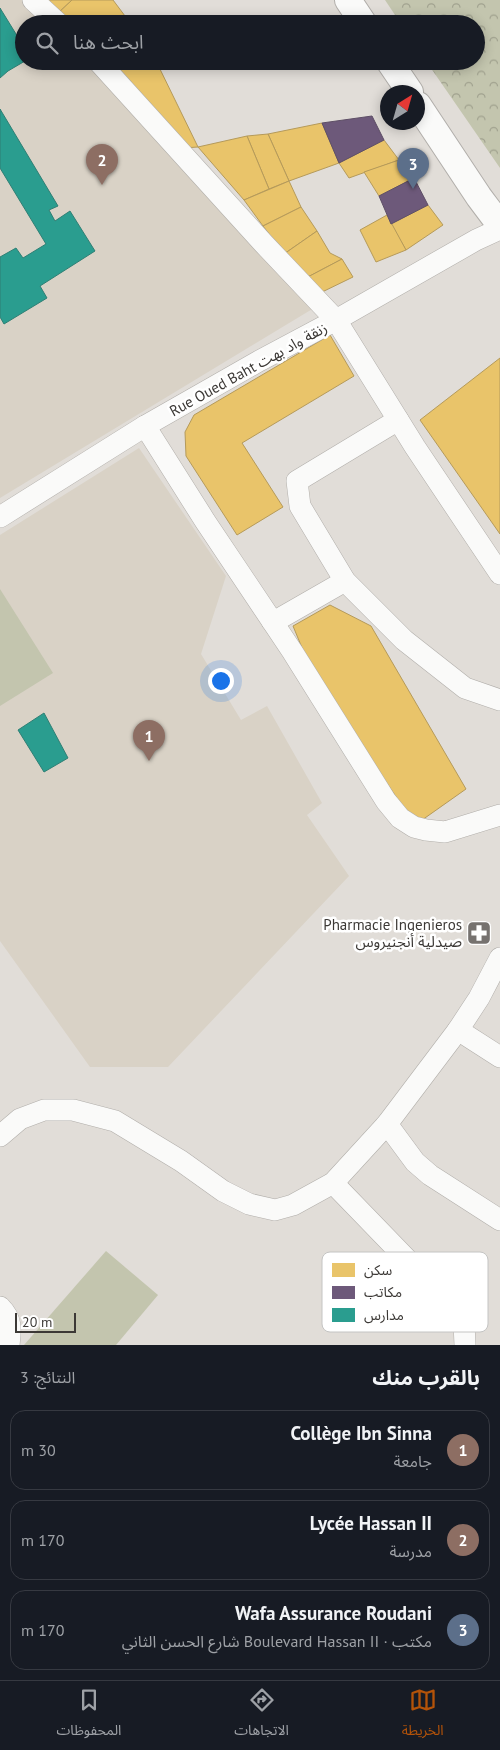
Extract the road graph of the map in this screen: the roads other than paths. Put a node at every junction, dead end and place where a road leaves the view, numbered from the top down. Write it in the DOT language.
graph roads {
  1 [pos="33,0"];
  2 [pos="348,0"];
  3 [pos="50,15"];
  4 [pos="358,15"];
  5 [pos="106,70"];
  6 [pos="395,70"];
  7 [pos="405,85"];
  8 [pos="425,115"];
  9 [pos="500,225"];
  10 [pos="500,229"];
  11 [pos="336,320"];
  12 [pos="398,420"];
  13 [pos="145,426"];
  14 [pos="0,517"];
  15 [pos="500,574"];
  16 [pos="345,582"];
  17 [pos="272,621"];
  18 [pos="500,700"];
  19 [pos="500,815"];
  20 [pos="500,958"];
  21 [pos="458,1030"];
  22 [pos="500,1057"];
  23 [pos="387,1124"];
  24 [pos="0,1136"];
  25 [pos="333,1183"];
  26 [pos="500,1220"];
  27 [pos="400,1252"];
  28 [pos="0,1308"];
  29 [pos="464,1332"];
  30 [pos="9,1345"];
  31 [pos="465,1345"];
  1 -- 3 [label="street"];
  2 -- 4 [label="main road"];
  5 -- 11 [label="street"];
  6 -- 7 [label="main road"];
  8 -- 9 [label="main road"];
  10 -- 11 [label="street, Rue Oued Baht زنقة واد بهت"];
  11 -- 12 [label="street"];
  11 -- 13 [label="street, Rue Oued Baht زنقة واد بهت"];
  12 -- 15 [label="street"];
  12 -- 16 [label="street"];
  13 -- 14 [label="street, Rue Oued Baht زنقة واد بهت"];
  13 -- 17 [label="street"];
  16 -- 17 [label="street"];
  16 -- 18 [label="street"];
  17 -- 19 [label="street"];
  20 -- 21 [label="street"];
  21 -- 22 [label="street"];
  21 -- 23 [label="street"];
  23 -- 25 [label="street"];
  23 -- 26 [label="street"];
  24 -- 25 [label="street"];
  25 -- 27 [label="street"];
  28 -- 30 [label="street"];
  29 -- 31 [label="street"];
}
